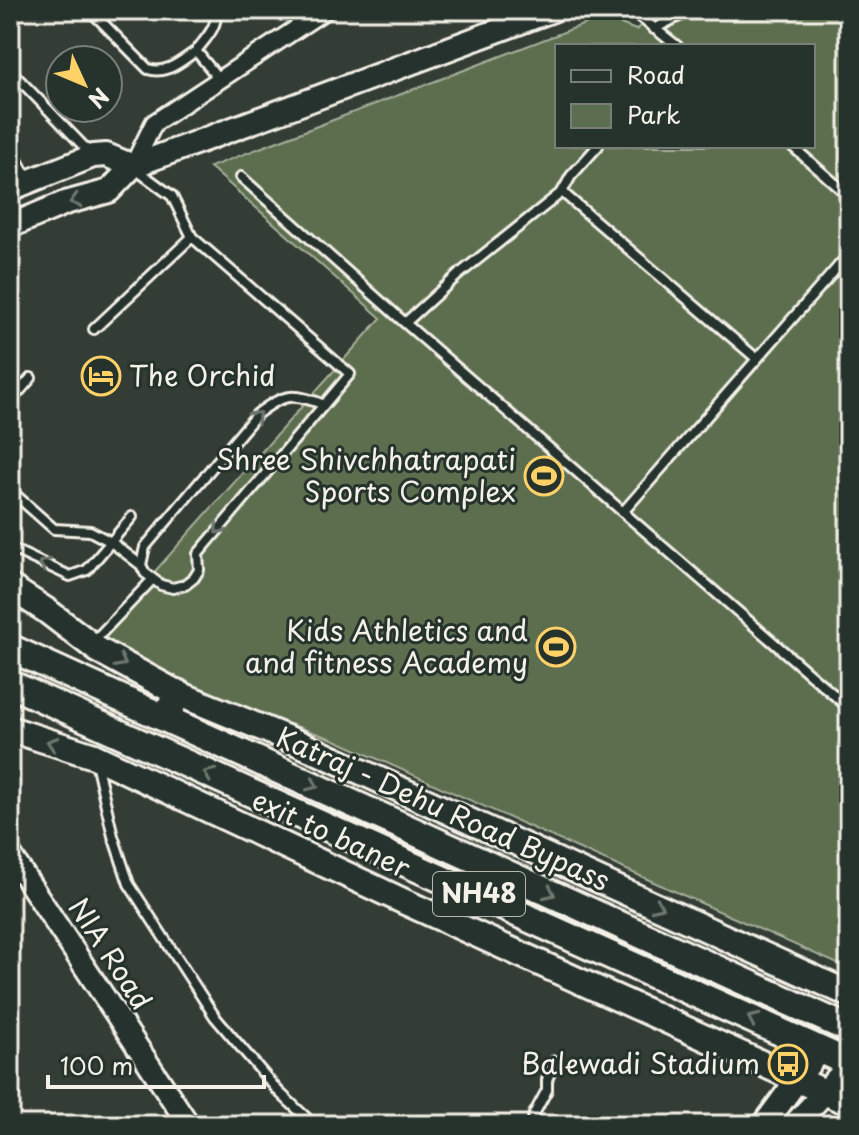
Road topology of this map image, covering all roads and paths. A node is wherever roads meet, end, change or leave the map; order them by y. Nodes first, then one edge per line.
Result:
1 (90, 10) edge
2 (216, 10) edge
3 (325, 10) edge
4 (553, 10) edge
5 (631, 10) edge
6 (691, 10) edge
7 (654, 29) junction
8 (674, 44) edge
9 (196, 51) junction
10 (10, 70) edge
11 (219, 80) junction
12 (10, 147) edge
13 (596, 148) edge
14 (794, 148) edge
15 (93, 156) junction
16 (133, 166) junction
17 (17, 174) edge
18 (241, 177) dead end
19 (562, 192) junction
20 (849, 196) edge
21 (10, 226) edge
22 (192, 237) junction
23 (849, 254) edge
24 (405, 323) junction
25 (94, 329) dead end
26 (757, 359) junction
27 (31, 378) dead end
28 (10, 402) edge
29 (324, 405) junction
30 (10, 490) edge
31 (623, 512) junction
32 (132, 517) dead end
33 (111, 542) junction
34 (10, 548) edge
35 (141, 565) junction
36 (153, 579) junction
37 (10, 587) edge
38 (91, 644) junction
39 (10, 648) edge
40 (10, 684) edge
41 (177, 693) junction
42 (849, 708) edge
43 (166, 719) junction
44 (10, 729) edge
45 (107, 729) junction
46 (94, 756) junction
47 (10, 854) edge
48 (714, 932) junction
49 (700, 961) junction
50 (849, 994) edge
51 (849, 1029) edge
52 (820, 1049) junction
53 (555, 1061) dead end
54 (849, 1064) edge
55 (799, 1080) junction
56 (825, 1092) junction
57 (849, 1103) edge
58 (189, 1125) edge
59 (314, 1125) edge
60 (532, 1125) edge
61 (764, 1125) edge
62 (794, 1125) edge

1 - 9 lane
2 - 9 lane
3 - 11 street
4 - 16 main road
5 - 7 lane
6 - 7 lane
7 - 8 lane
9 - 11 lane
10 - 15 lane
11 - 16 street
12 - 17 lane
13 - 19 lane
14 - 20 lane
15 - 16 main road
15 - 17 main road
16 -> 21 main road
16 - 22 lane
18 - 24 lane
19 - 24 lane
19 - 26 lane
22 - 25 lane
22 - 29 lane
23 - 26 lane
24 - 31 lane
26 - 31 lane
27 - 28 lane
35 -> 29 lane
29 -> 36 lane
30 - 33 lane
31 - 42 lane
32 - 33 lane
33 -> 34 lane
33 - 35 lane
35 - 36 lane
36 - 38 lane
37 - 38 main road
38 -> 41 main road
39 - 43 highway, Katraj - Dehu Road Bypass / NH48
40 - 45 highway, NH48
41 - 43 highway
41 -> 48 main road
43 -> 49 highway, Katraj - Dehu Road Bypass / NH48
46 -> 44 main road, exit to baner
45 - 46 main road
52 -> 45 highway, NH48
46 - 55 main road, exit to baner
46 - 59 lane
47 - 58 street, NIA Road
48 - 49 main road
48 - 50 main road
49 - 51 highway, Katraj - Dehu Road Bypass / NH48
52 - 54 highway, NH48
52 - 55 main road
53 - 60 lane
54 - 56 main road
55 - 56 main road, exit to baner
55 - 61 main road
56 - 57 main road, exit to baner
56 - 62 main road

